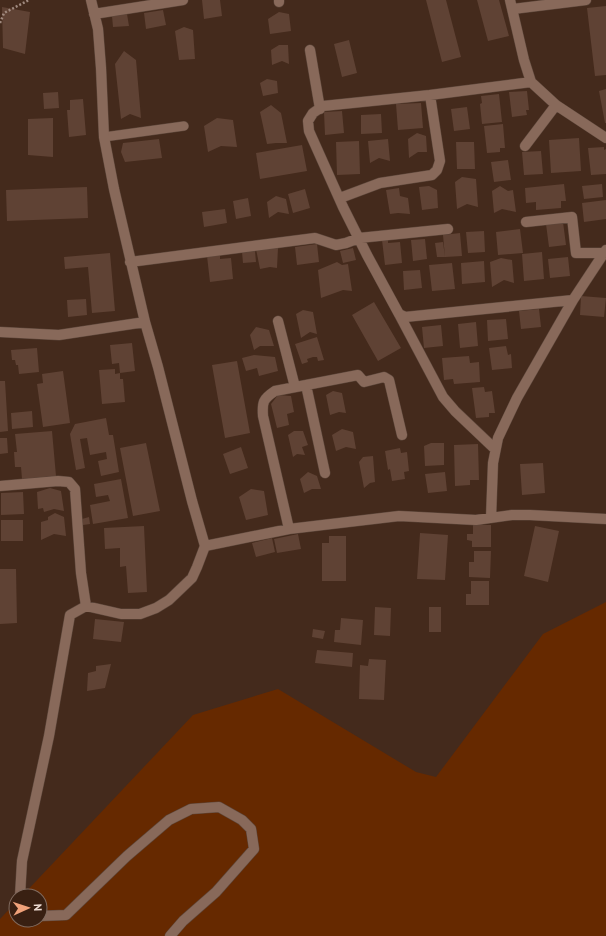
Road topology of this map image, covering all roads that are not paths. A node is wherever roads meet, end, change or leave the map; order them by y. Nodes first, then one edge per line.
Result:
1 (91, 0) edge
2 (183, 0) edge
3 (586, 0) edge
4 (512, 5) edge
5 (94, 14) junction
6 (310, 50) dead end
7 (531, 82) junction
8 (430, 95) junction
9 (556, 105) junction
10 (320, 109) junction
11 (184, 126) dead end
12 (104, 137) junction
13 (606, 138) edge
14 (525, 146) dead end
15 (340, 198) junction
16 (526, 222) dead end
17 (448, 229) dead end
18 (359, 238) junction
19 (605, 252) edge
20 (130, 262) junction
21 (573, 300) junction
22 (399, 314) junction
23 (278, 321) dead end
24 (145, 322) junction
25 (0, 332) edge
26 (306, 385) junction
27 (295, 387) junction
28 (402, 434) dead end
29 (496, 449) junction
30 (325, 474) dead end
31 (0, 486) edge
32 (491, 518) junction
33 (606, 519) edge
34 (289, 529) junction
35 (205, 546) junction
36 (86, 606) junction
37 (20, 888) edge
38 (48, 916) edge
39 (170, 936) edge

1 - 5 street
2 - 5 street
3 - 4 street
4 - 7 street
5 - 12 street
6 - 10 street
7 - 8 street
7 - 9 street
8 - 10 street
8 - 15 street
9 - 13 street
9 - 14 street
10 - 15 street
11 - 12 lane
12 - 20 street
15 - 18 street
16 - 19 street
17 - 18 street
18 - 20 street
18 - 22 street
19 - 21 street
20 - 24 street
21 - 22 street
21 - 29 street
22 - 29 street
23 - 27 street
24 - 25 street
24 - 35 street
26 - 27 street
26 - 28 street
26 - 30 street
27 - 34 street
29 - 32 street
31 - 36 street
32 - 33 street
32 - 34 street
34 - 35 street
35 - 36 street
36 - 37 street
38 - 39 street

